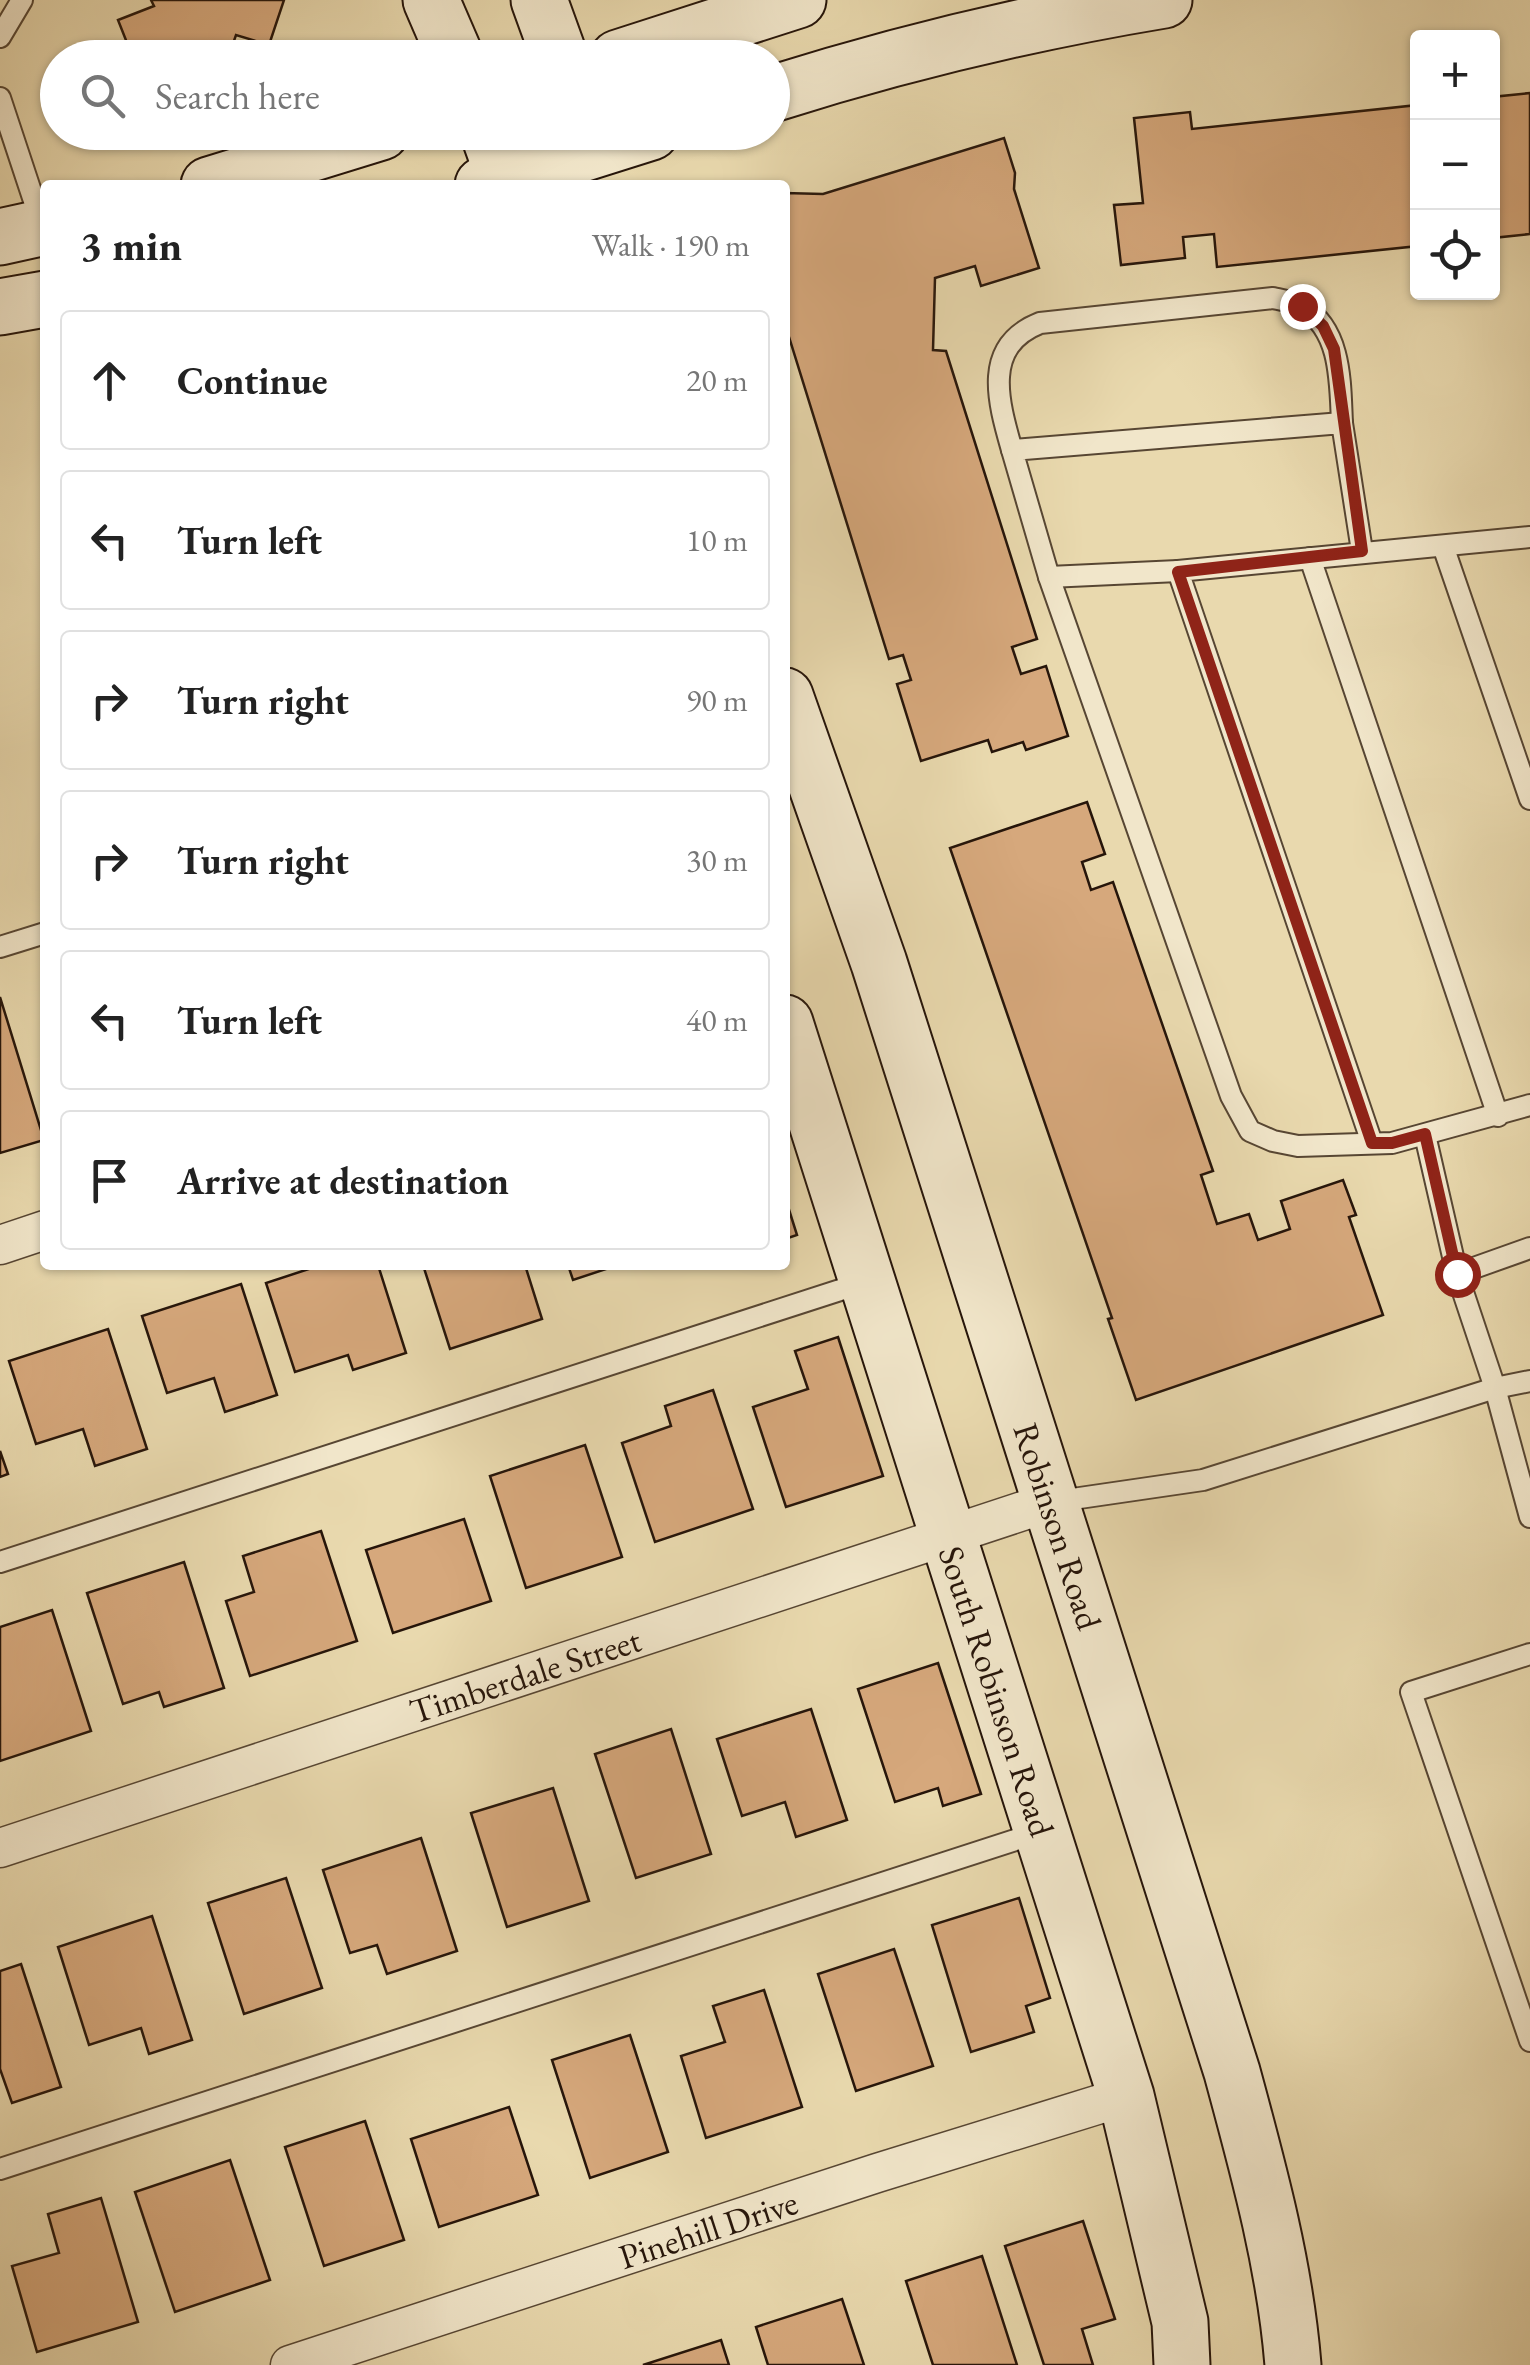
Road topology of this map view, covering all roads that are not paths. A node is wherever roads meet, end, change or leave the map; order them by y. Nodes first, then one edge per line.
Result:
1 (22, 0) edge
2 (431, 0) edge
3 (539, 0) edge
4 (798, 0) edge
5 (1164, 0) edge
6 (0, 37) edge
7 (448, 40) edge
8 (553, 40) edge
9 (674, 40) edge
10 (790, 89) edge
11 (0, 98) edge
12 (323, 150) edge
13 (596, 156) edge
14 (496, 170) edge
15 (226, 180) edge
16 (29, 230) edge
17 (40, 300) edge
18 (0, 307) edge
19 (1342, 423) junction
20 (1012, 450) junction
21 (1530, 537) edge
22 (1442, 546) junction
23 (1362, 551) junction
24 (1310, 558) junction
25 (1178, 572) junction
26 (1048, 578) junction
27 (790, 710) edge
28 (1530, 799) edge
29 (40, 935) edge
30 (0, 948) edge
31 (790, 1039) edge
32 (1530, 1105) edge
33 (1498, 1116) junction
34 (1425, 1134) junction
35 (1372, 1143) junction
36 (40, 1232) edge
37 (0, 1245) edge
38 (1530, 1248) edge
39 (1457, 1274) junction
40 (867, 1282) junction
41 (1530, 1381) edge
42 (1495, 1388) junction
43 (1050, 1502) junction
44 (1530, 1517) edge
45 (947, 1536) junction
46 (0, 1562) edge
47 (1530, 1654) edge
48 (1042, 1832) junction
49 (0, 1848) edge
50 (1530, 2041) edge
51 (1126, 2096) junction
52 (0, 2169) edge
53 (290, 2365) edge
54 (1182, 2365) edge
55 (1293, 2365) edge

1 - 6 lane
2 - 7 street
3 - 8 street
4 - 9 street
5 - 10 street
11 - 16 lane
12 - 15 street
13 - 14 street
17 - 18 street
19 - 20 lane
19 - 20 lane
19 - 23 lane
20 - 26 lane
21 - 22 lane
22 - 23 lane
22 - 28 lane
23 - 24 lane
24 - 25 lane
24 - 33 lane
25 - 26 lane
25 - 35 lane
26 - 35 lane
27 - 43 street, Robinson Road
29 - 30 lane
31 - 40 street, South Robinson Road
32 - 33 lane
33 - 34 lane
34 - 35 lane
34 - 39 lane
36 - 37 street
38 - 39 lane
39 - 42 lane
40 - 45 street, South Robinson Road
40 - 46 lane
41 - 42 lane
42 - 43 lane
42 - 44 lane
43 - 45 street, Timberdale Street
43 - 55 street, Robinson Road
45 - 48 street, South Robinson Road
45 - 49 street, Timberdale Street
47 - 50 lane
48 - 51 street, South Robinson Road
48 - 52 lane
51 - 53 street, Pinehill Drive
51 - 54 street, South Robinson Road

